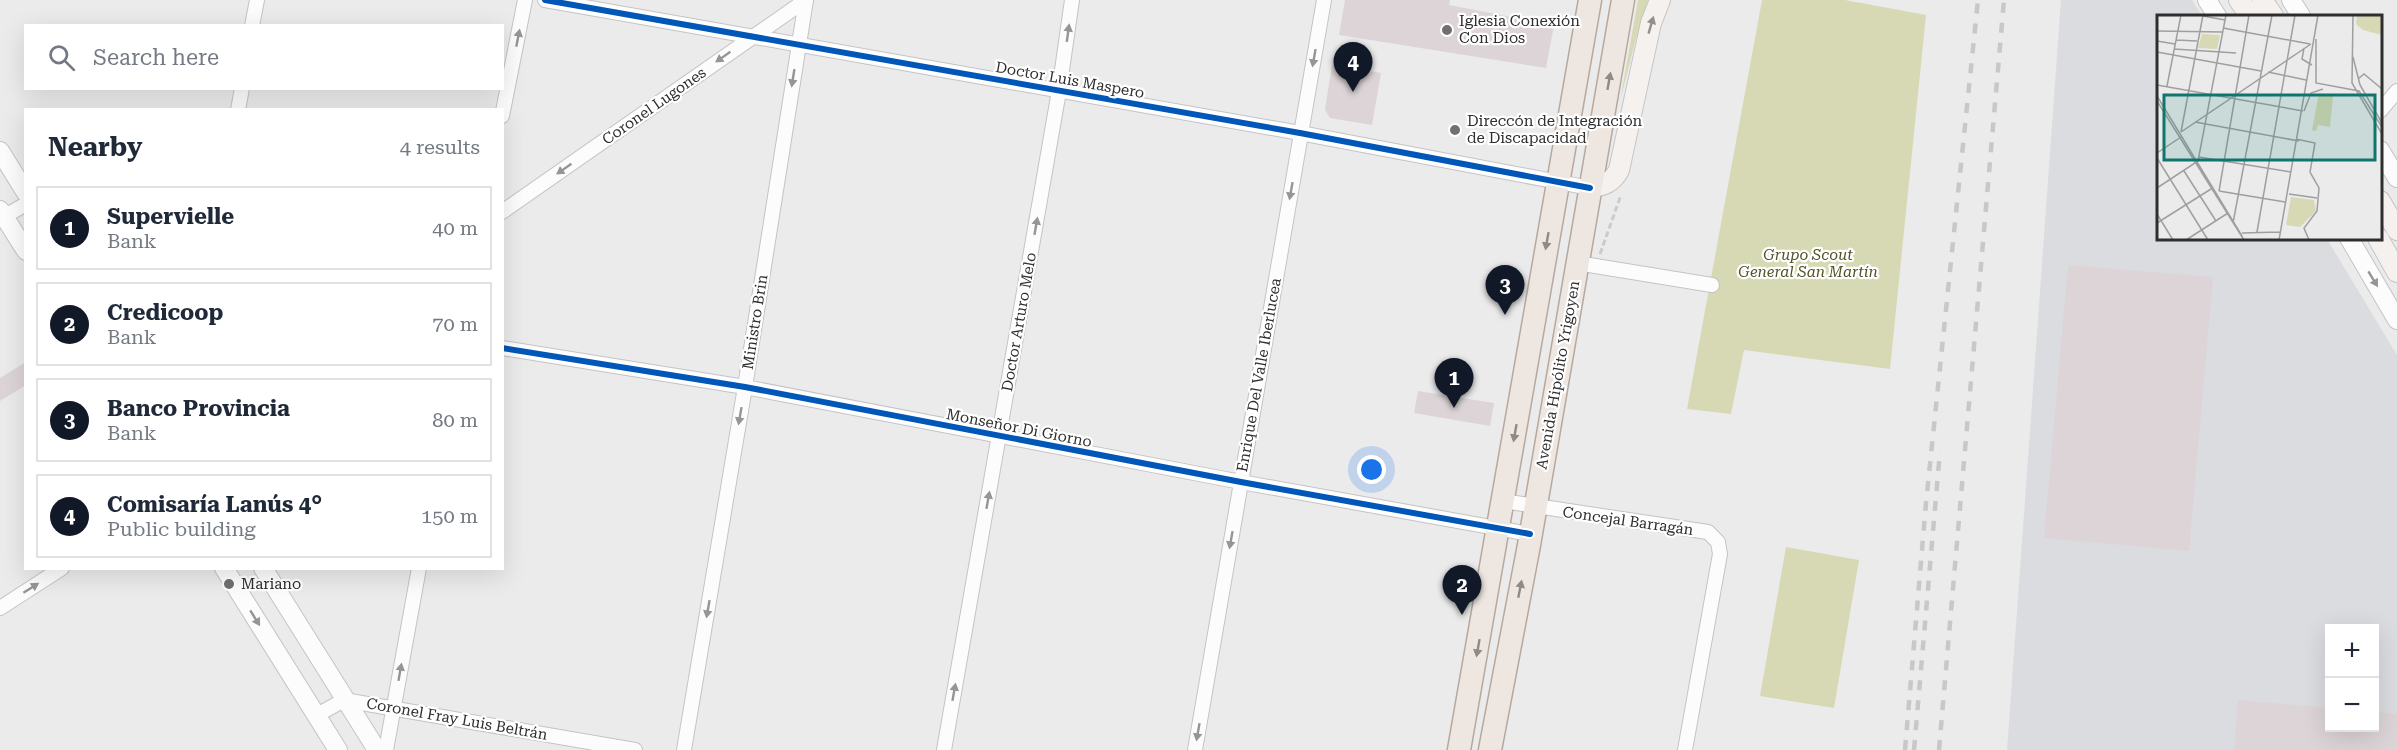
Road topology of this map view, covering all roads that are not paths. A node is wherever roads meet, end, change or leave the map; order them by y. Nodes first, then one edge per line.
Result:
1 (257, 0) edge
2 (525, 0) edge
3 (545, 0) edge
4 (806, 0) edge
5 (1072, 0) edge
6 (1324, 0) edge
7 (1590, 0) edge
8 (1623, 0) edge
9 (1660, 0) edge
10 (2207, 0) edge
11 (2239, 0) edge
12 (2262, 0) edge
13 (2291, 0) edge
14 (2216, 15) edge
15 (2249, 15) edge
16 (2272, 15) edge
17 (2300, 15) edge
18 (252, 24) edge
19 (751, 37) junction
20 (799, 45) junction
21 (242, 90) edge
22 (1059, 91) junction
23 (2397, 91) edge
24 (238, 108) edge
25 (504, 108) edge
26 (2382, 109) edge
27 (1300, 134) junction
28 (0, 151) edge
29 (2382, 153) edge
30 (2397, 178) edge
31 (1557, 183) junction
32 (1590, 188) junction
33 (24, 190) edge
34 (2382, 204) edge
35 (24, 205) edge
36 (504, 211) edge
37 (1, 215) edge
38 (2397, 230) edge
39 (2350, 240) edge
40 (2379, 240) edge
41 (24, 248) edge
42 (1577, 263) junction
43 (2397, 272) edge
44 (1712, 285) dead end
45 (2397, 320) edge
46 (504, 348) edge
47 (745, 387) junction
48 (999, 436) junction
49 (1240, 482) junction
50 (1503, 501) junction
51 (1535, 507) junction
52 (1498, 528) junction
53 (1530, 534) junction
54 (59, 570) edge
55 (225, 570) edge
56 (264, 570) edge
57 (419, 570) edge
58 (0, 608) edge
59 (344, 700) junction
60 (394, 708) junction
61 (317, 716) junction
62 (338, 750) edge
63 (377, 750) edge
64 (386, 750) edge
65 (635, 750) edge
66 (684, 750) edge
67 (944, 750) edge
68 (1195, 750) edge
69 (1460, 750) edge
70 (1490, 750) edge
71 (1685, 750) edge

1 - 18 street
25 -> 2 street
3 - 19 street, Doctor Luis Maspero
4 - 19 street, Coronel Lugones
4 - 20 street, Ministro Brin
22 -> 5 street, Doctor Arturo Melo
6 -> 27 street, Enrique Del Valle Iberlucea
7 - 31 main road
32 -> 8 main road, Avenida Hipólito Yrigoyen
32 -> 9 main road
10 - 14 street
11 - 15 main road
12 - 16 main road
13 - 17 street
19 - 20 street, Doctor Luis Maspero
19 -> 36 street, Coronel Lugones
20 - 22 street, Doctor Luis Maspero
20 -> 47 street, Ministro Brin
21 - 24 street
22 - 27 street, Doctor Luis Maspero
48 -> 22 street, Doctor Arturo Melo
23 - 26 street
27 - 31 street, Doctor Luis Maspero
27 -> 49 street, Enrique Del Valle Iberlucea
28 - 33 street
29 - 30 street
31 - 32 street, Doctor Luis Maspero
31 -> 50 main road
32 - 42 main road, Avenida Hipólito Yrigoyen
34 - 38 main road
35 - 37 street
37 - 41 street
39 -> 45 street
40 - 43 main road
42 - 44 street
42 - 51 main road, Avenida Hipólito Yrigoyen
46 - 47 street, Monseñor Di Giorno
47 - 48 street, Monseñor Di Giorno
47 -> 66 street, Ministro Brin
48 - 49 street, Monseñor Di Giorno
67 -> 48 street, Doctor Arturo Melo
49 - 52 street, Monseñor Di Giorno
49 -> 68 street, Enrique Del Valle Iberlucea
50 - 51 street, Concejal Barragán
50 - 52 main road
51 - 53 main road, Avenida Hipólito Yrigoyen
51 - 71 street, Concejal Barragán
52 - 53 street, Monseñor Di Giorno
52 -> 69 main road
70 -> 53 main road, Avenida Hipólito Yrigoyen
58 -> 54 street
55 -> 61 street
56 - 59 street
60 -> 57 street
59 - 60 street, Coronel Fray Luis Beltrán
59 - 61 street
59 - 63 street
60 - 64 street
60 - 65 street, Coronel Fray Luis Beltrán
61 - 62 street

